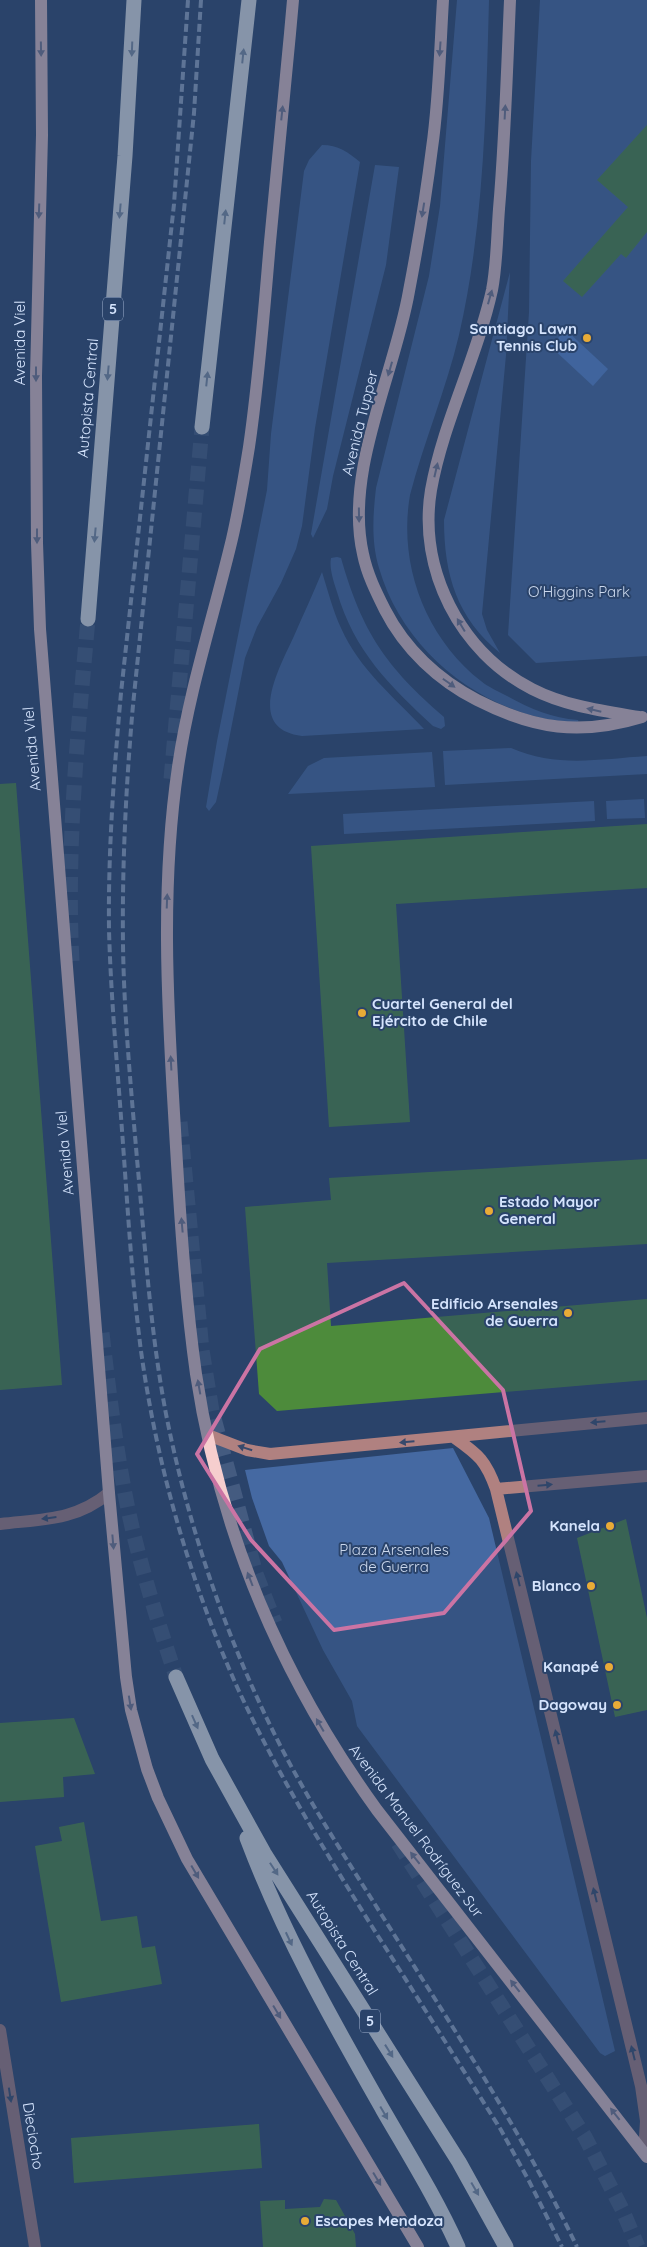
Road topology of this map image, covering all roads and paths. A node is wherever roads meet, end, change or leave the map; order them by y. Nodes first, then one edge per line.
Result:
1 (41, 0) edge
2 (134, 0) edge
3 (249, 0) edge
4 (293, 0) edge
5 (443, 0) edge
6 (510, 0) edge
7 (202, 427) tunnel mouth
8 (88, 619) tunnel mouth
9 (645, 717) edge
10 (647, 1418) edge
11 (208, 1435) junction
12 (455, 1438) junction
13 (647, 1476) edge
14 (496, 1489) junction
15 (109, 1493) junction
16 (0, 1524) edge
17 (176, 1677) tunnel mouth
18 (231, 1797) junction
19 (0, 2030) edge
20 (644, 2085) edge
21 (646, 2155) edge
22 (34, 2247) edge
23 (418, 2247) edge
24 (458, 2247) edge
25 (506, 2247) edge

1 -> 15 main road, Avenida Viel
2 -> 8 highway, Autopista Central / 5
7 -> 3 highway
11 -> 4 main road
5 -> 9 main road, Avenida Tupper
9 -> 6 main road, Avenida Tupper
10 -> 12 street
12 -> 11 street
21 -> 11 main road, Avenida Manuel Rodríguez Sur
12 - 14 street, Avenida Manuel Rodríguez Sur
14 -> 13 street
20 -> 14 street, Avenida Manuel Rodríguez Sur
15 -> 16 street
15 -> 23 main road
17 -> 18 highway, Autopista Central / 5
18 -> 24 highway
18 -> 25 highway, Autopista Central / 5
19 -> 22 street, Dieciocho
20 - 21 street, Avenida Manuel Rodríguez Sur

